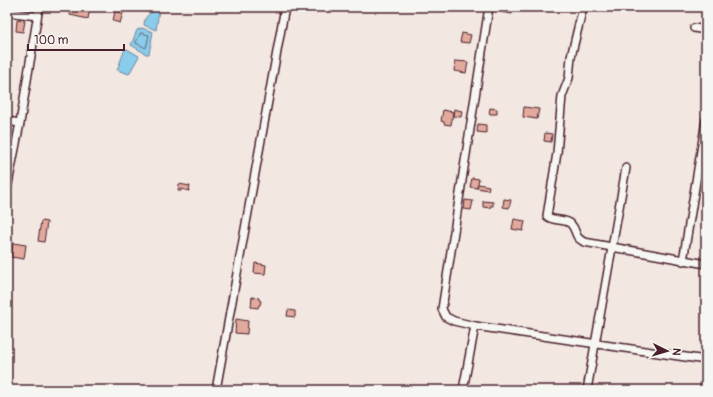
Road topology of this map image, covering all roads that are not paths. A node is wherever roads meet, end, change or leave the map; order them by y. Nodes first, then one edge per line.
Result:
1 (39, 7) edge
2 (285, 7) edge
3 (489, 7) edge
4 (583, 7) edge
5 (7, 12) edge
6 (38, 16) junction
7 (694, 28) dead end
8 (706, 30) edge
9 (706, 120) edge
10 (7, 121) edge
11 (20, 123) junction
12 (626, 168) dead end
13 (7, 189) edge
14 (611, 247) junction
15 (683, 261) junction
16 (706, 264) edge
17 (475, 326) junction
18 (595, 344) junction
19 (706, 360) edge
20 (706, 378) edge
21 (216, 390) edge
22 (463, 390) edge
23 (587, 390) edge
24 (704, 390) edge

1 - 6 street
2 - 21 street
3 - 17 street
4 - 14 street
5 - 6 street
6 - 11 street
7 - 8 street
9 - 15 street
10 - 11 street
11 - 13 street
12 - 14 street
14 - 15 street
14 - 18 street
15 - 16 street
17 - 18 street
17 - 22 street
18 - 19 street
18 - 23 street
20 - 24 street

